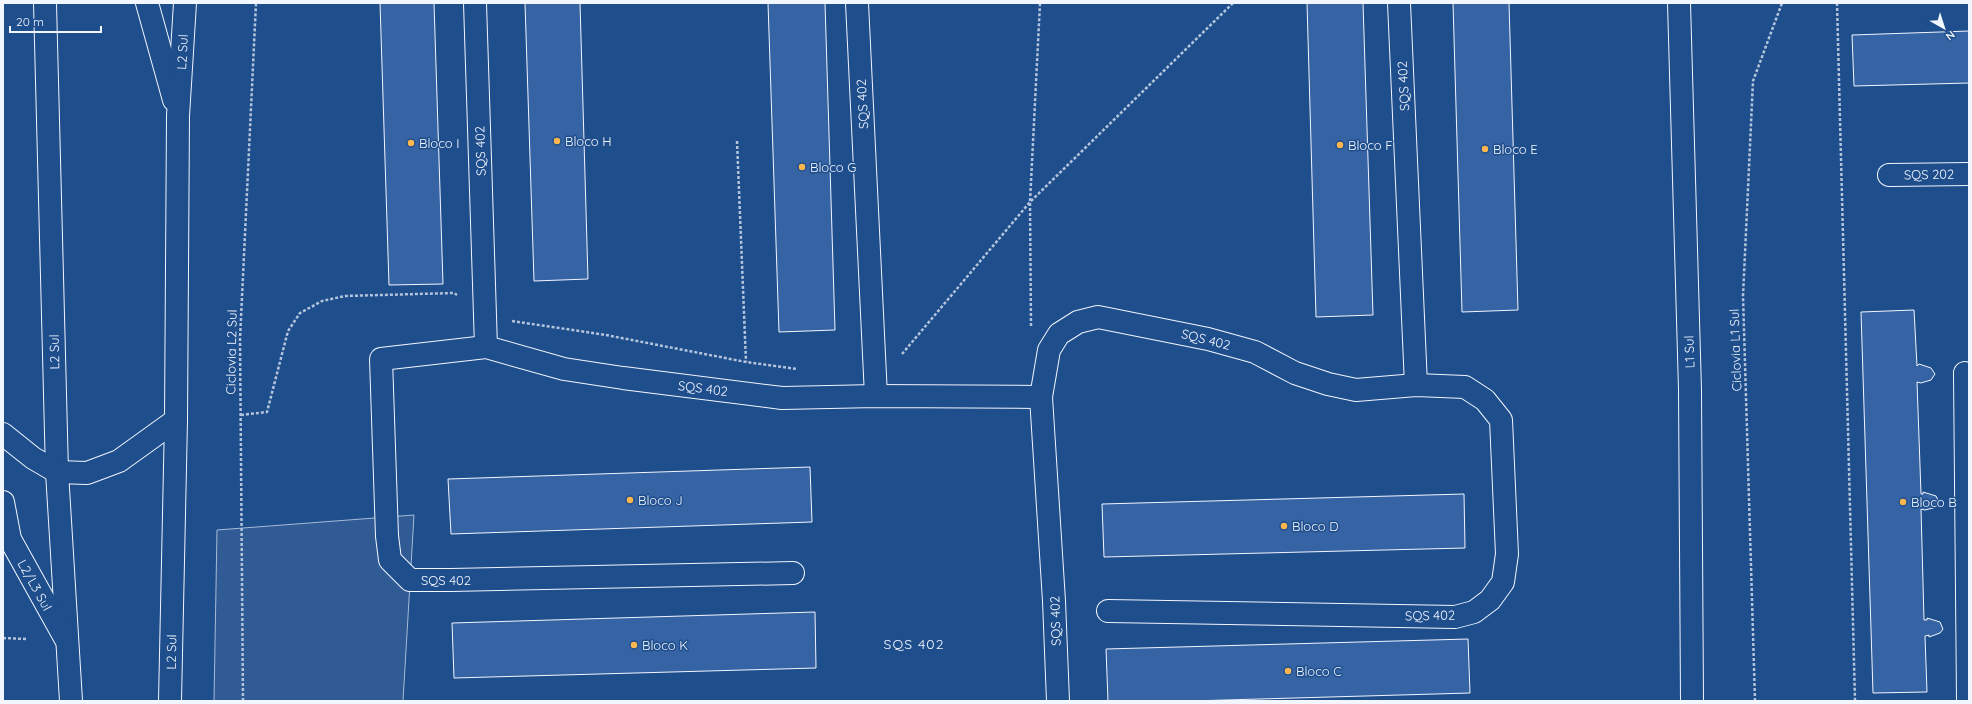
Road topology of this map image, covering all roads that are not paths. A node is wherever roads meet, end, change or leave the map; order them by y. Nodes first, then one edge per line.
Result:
1 (45, 3) edge
2 (147, 3) edge
3 (185, 3) edge
4 (475, 3) edge
5 (857, 3) edge
6 (1399, 3) edge
7 (1679, 3) edge
8 (178, 116) junction
9 (1969, 174) edge
10 (1889, 175) dead end
11 (486, 347) junction
12 (1964, 373) dead end
13 (1416, 385) junction
14 (876, 386) junction
15 (1041, 397) junction
16 (176, 420) junction
17 (3, 434) edge
18 (57, 472) junction
19 (3, 502) edge
20 (793, 573) dead end
21 (1108, 611) dead end
22 (68, 643) junction
23 (71, 701) edge
24 (170, 701) edge
25 (1058, 701) edge
26 (1692, 701) edge
27 (1968, 701) edge

1 - 18 street, L2 Sul
2 - 8 street
3 - 8 street, L2 Sul
4 - 11 street, SQS 402
5 - 14 street, SQS 402
6 - 13 street, SQS 402
7 - 26 street, L1 Sul
8 - 16 street, L2 Sul
9 - 10 street, SQS 202
11 - 14 street, SQS 402
11 - 20 street, SQS 402
12 - 27 street
13 - 15 street, SQS 402
13 - 21 street, SQS 402
14 - 15 street, SQS 402
15 - 25 street, SQS 402
16 - 18 street
16 - 24 street, L2 Sul
17 - 18 street
18 - 22 street, L2 Sul
19 - 22 street, L2/L3 Sul
22 - 23 street, L2 Sul

